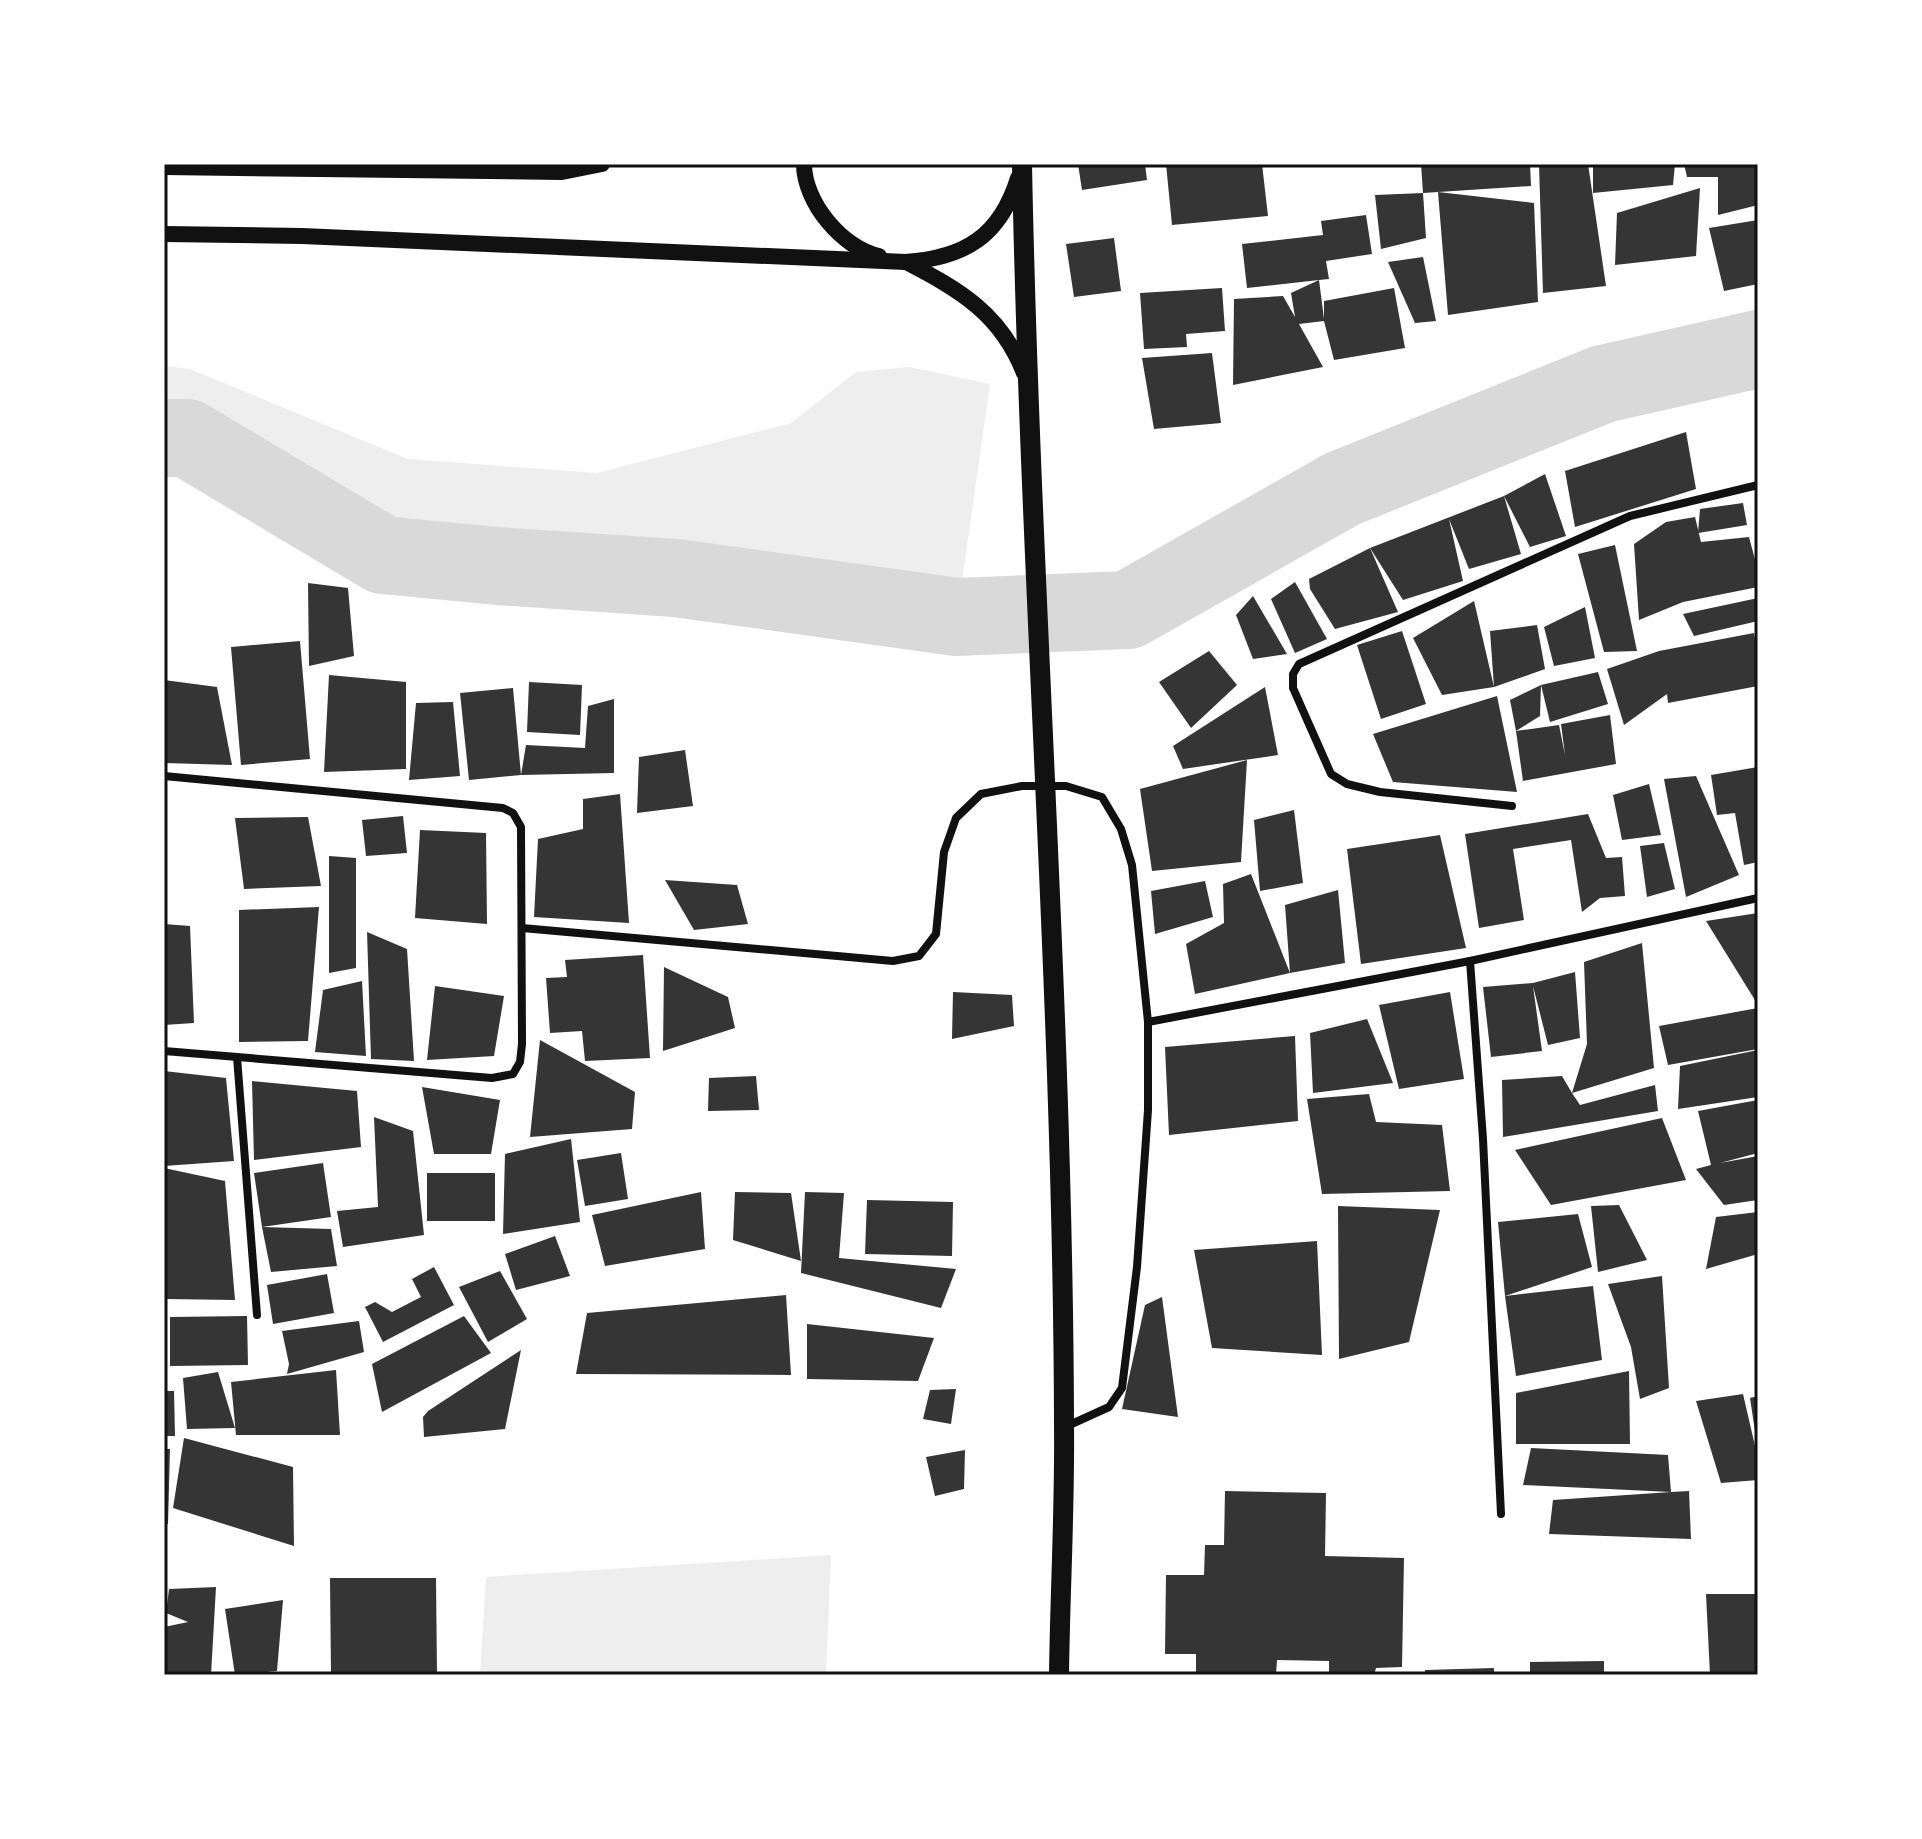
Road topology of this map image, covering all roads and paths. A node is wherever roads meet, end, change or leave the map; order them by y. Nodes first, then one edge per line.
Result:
1 (602, 164) edge
2 (804, 164) edge
3 (1022, 164) edge
4 (164, 167) edge
5 (164, 234) edge
6 (906, 262) junction
7 (1029, 385) junction
8 (1758, 485) edge
9 (164, 776) edge
10 (1512, 806) dead end
11 (1758, 898) edge
12 (522, 928) junction
13 (1470, 961) junction
14 (1148, 1022) junction
15 (164, 1051) edge
16 (237, 1057) junction
17 (257, 1315) dead end
18 (1065, 1427) junction
19 (1501, 1514) dead end
20 (1059, 1675) edge

1 - 4 main road
2 - 6 main road
3 - 6 main road
3 - 7 main road
5 - 6 main road
6 - 7 main road
7 - 18 main road
8 - 10 street
9 - 12 street
11 - 13 street
12 - 14 street
12 - 16 street
13 - 14 street
13 - 19 street
14 - 18 street
15 - 16 street
16 - 17 street
18 - 20 main road

